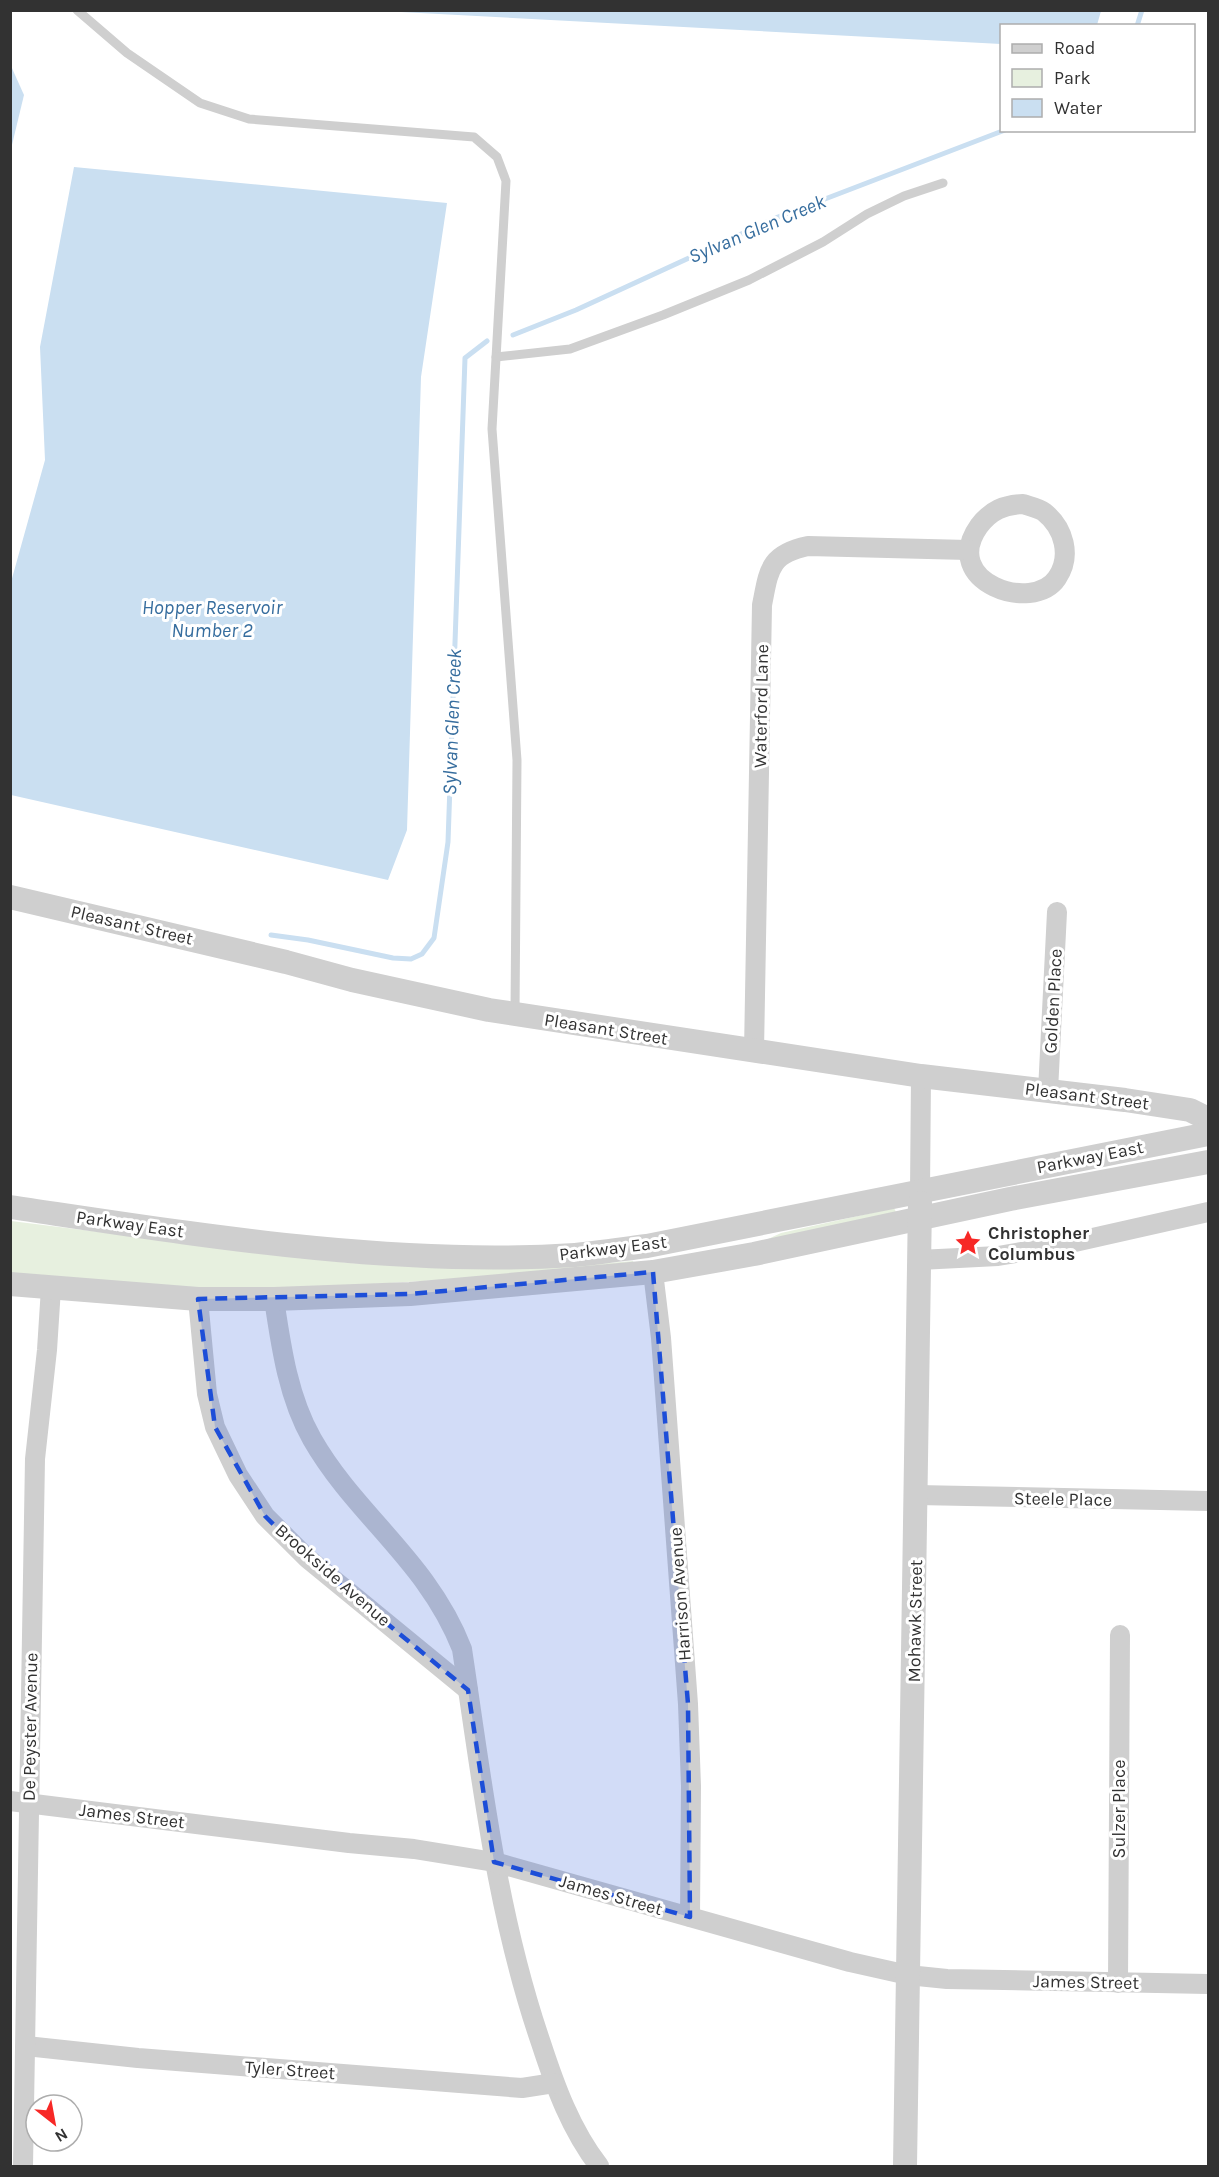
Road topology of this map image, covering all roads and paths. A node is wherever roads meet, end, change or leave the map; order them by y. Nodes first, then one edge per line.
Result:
1 (76, 10) edge
2 (944, 183) dead end
3 (496, 357) junction
4 (968, 550) junction
5 (10, 897) edge
6 (1057, 912) dead end
7 (514, 1014) junction
8 (754, 1050) junction
9 (921, 1076) junction
10 (1048, 1091) junction
11 (1209, 1119) edge
12 (1209, 1134) edge
13 (1209, 1162) edge
14 (920, 1191) junction
15 (10, 1207) edge
16 (1209, 1212) edge
17 (920, 1218) junction
18 (920, 1260) junction
19 (653, 1272) junction
20 (10, 1284) edge
21 (51, 1288) junction
22 (198, 1299) junction
23 (274, 1299) junction
24 (917, 1495) junction
25 (1209, 1502) edge
26 (1120, 1635) dead end
27 (468, 1690) junction
28 (20, 1802) edge
29 (494, 1862) junction
30 (690, 1917) junction
31 (908, 1975) junction
32 (1118, 1983) junction
33 (1209, 1984) edge
34 (26, 2046) junction
35 (554, 2083) junction
36 (23, 2166) edge
37 (599, 2166) edge
38 (905, 2166) edge

1 - 3 lane
2 - 3 lane
3 - 7 lane
4 - 4 street
4 - 8 street, Waterford Lane
5 - 7 street, Pleasant Street
6 - 10 street, Golden Place
7 - 8 street, Pleasant Street
8 - 9 street, Pleasant Street
9 - 10 street, Pleasant Street
9 - 14 street, Mohawk Street
10 - 11 street, Pleasant Street
12 - 14 street, Parkway East
13 - 17 street, Parkway East
14 - 15 street, Parkway East
14 - 17 street, Mohawk Street
16 - 18 street
17 - 18 street, Mohawk Street
17 - 19 street, Parkway East
18 - 24 street, Mohawk Street
19 - 23 street, Parkway East
19 - 30 street, Harrison Avenue
20 - 21 street, Parkway East
21 - 22 street, Parkway East
21 - 28 street, De Peyster Avenue
22 - 23 street, Parkway East
22 - 27 street, Brookside Avenue
23 - 27 street
24 - 25 street, Steele Place
24 - 31 street, Mohawk Street
26 - 32 street, Sulzer Place
27 - 29 street
28 - 29 street, James Street
28 - 34 street, De Peyster Avenue
29 - 30 street, James Street
29 - 35 street
30 - 31 street, James Street
31 - 32 street, James Street
31 - 38 street, Mohawk Street
32 - 33 street, James Street
34 - 35 street, Tyler Street
34 - 36 street, De Peyster Avenue
35 - 37 street

